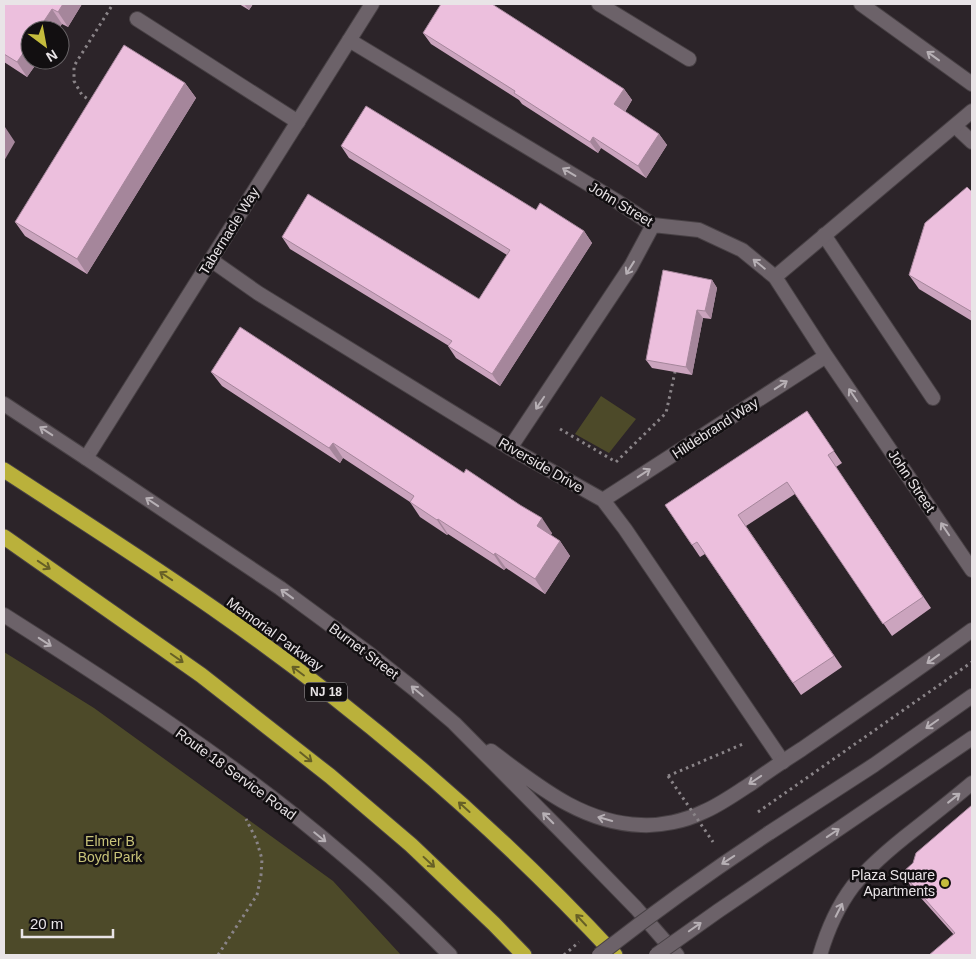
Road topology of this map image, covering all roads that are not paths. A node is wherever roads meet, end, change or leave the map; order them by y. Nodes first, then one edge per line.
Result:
1 (372, 4) edge
2 (598, 4) edge
3 (861, 4) edge
4 (137, 19) dead end
5 (349, 40) junction
6 (689, 59) dead end
7 (972, 84) edge
8 (972, 111) edge
9 (298, 122) junction
10 (955, 126) junction
11 (972, 142) edge
12 (653, 225) junction
13 (824, 235) junction
14 (211, 260) junction
15 (774, 277) junction
16 (826, 356) junction
17 (933, 398) dead end
18 (4, 404) edge
19 (510, 448) junction
20 (86, 458) junction
21 (4, 470) edge
22 (603, 500) junction
23 (4, 537) edge
24 (972, 570) edge
25 (4, 615) edge
26 (972, 630) edge
27 (972, 696) edge
28 (454, 723) junction
29 (972, 738) edge
30 (783, 762) junction
31 (972, 783) edge
32 (448, 955) edge
33 (524, 955) edge
34 (599, 955) edge
35 (614, 955) edge
36 (656, 955) edge
37 (677, 955) edge
38 (820, 955) edge

1 - 5 main road, Tabernacle Way
2 - 6 main road
7 -> 3 main road
4 - 9 main road
5 - 9 main road, Tabernacle Way
12 -> 5 main road, John Street
8 - 10 main road
9 - 14 main road, Tabernacle Way
10 - 11 main road
10 - 13 main road
15 -> 12 main road, John Street
12 -> 19 main road
13 - 15 main road
13 - 17 main road
14 - 19 main road, Riverside Drive
14 - 20 main road, Tabernacle Way
15 - 16 main road, John Street
22 -> 16 main road, Hildebrand Way
24 -> 16 main road, John Street
20 -> 18 main road, Burnet Street
19 - 22 main road, Riverside Drive
28 -> 20 main road, Burnet Street
35 -> 21 highway, Memorial Parkway / NJ 18
22 - 30 main road, Riverside Drive
23 -> 33 highway
25 -> 32 main road, Route 18 Service Road
26 -> 30 main road
27 -> 34 main road, bridge
30 -> 28 main road
37 -> 28 main road, Burnet Street
36 -> 29 main road, bridge
38 -> 31 main road

